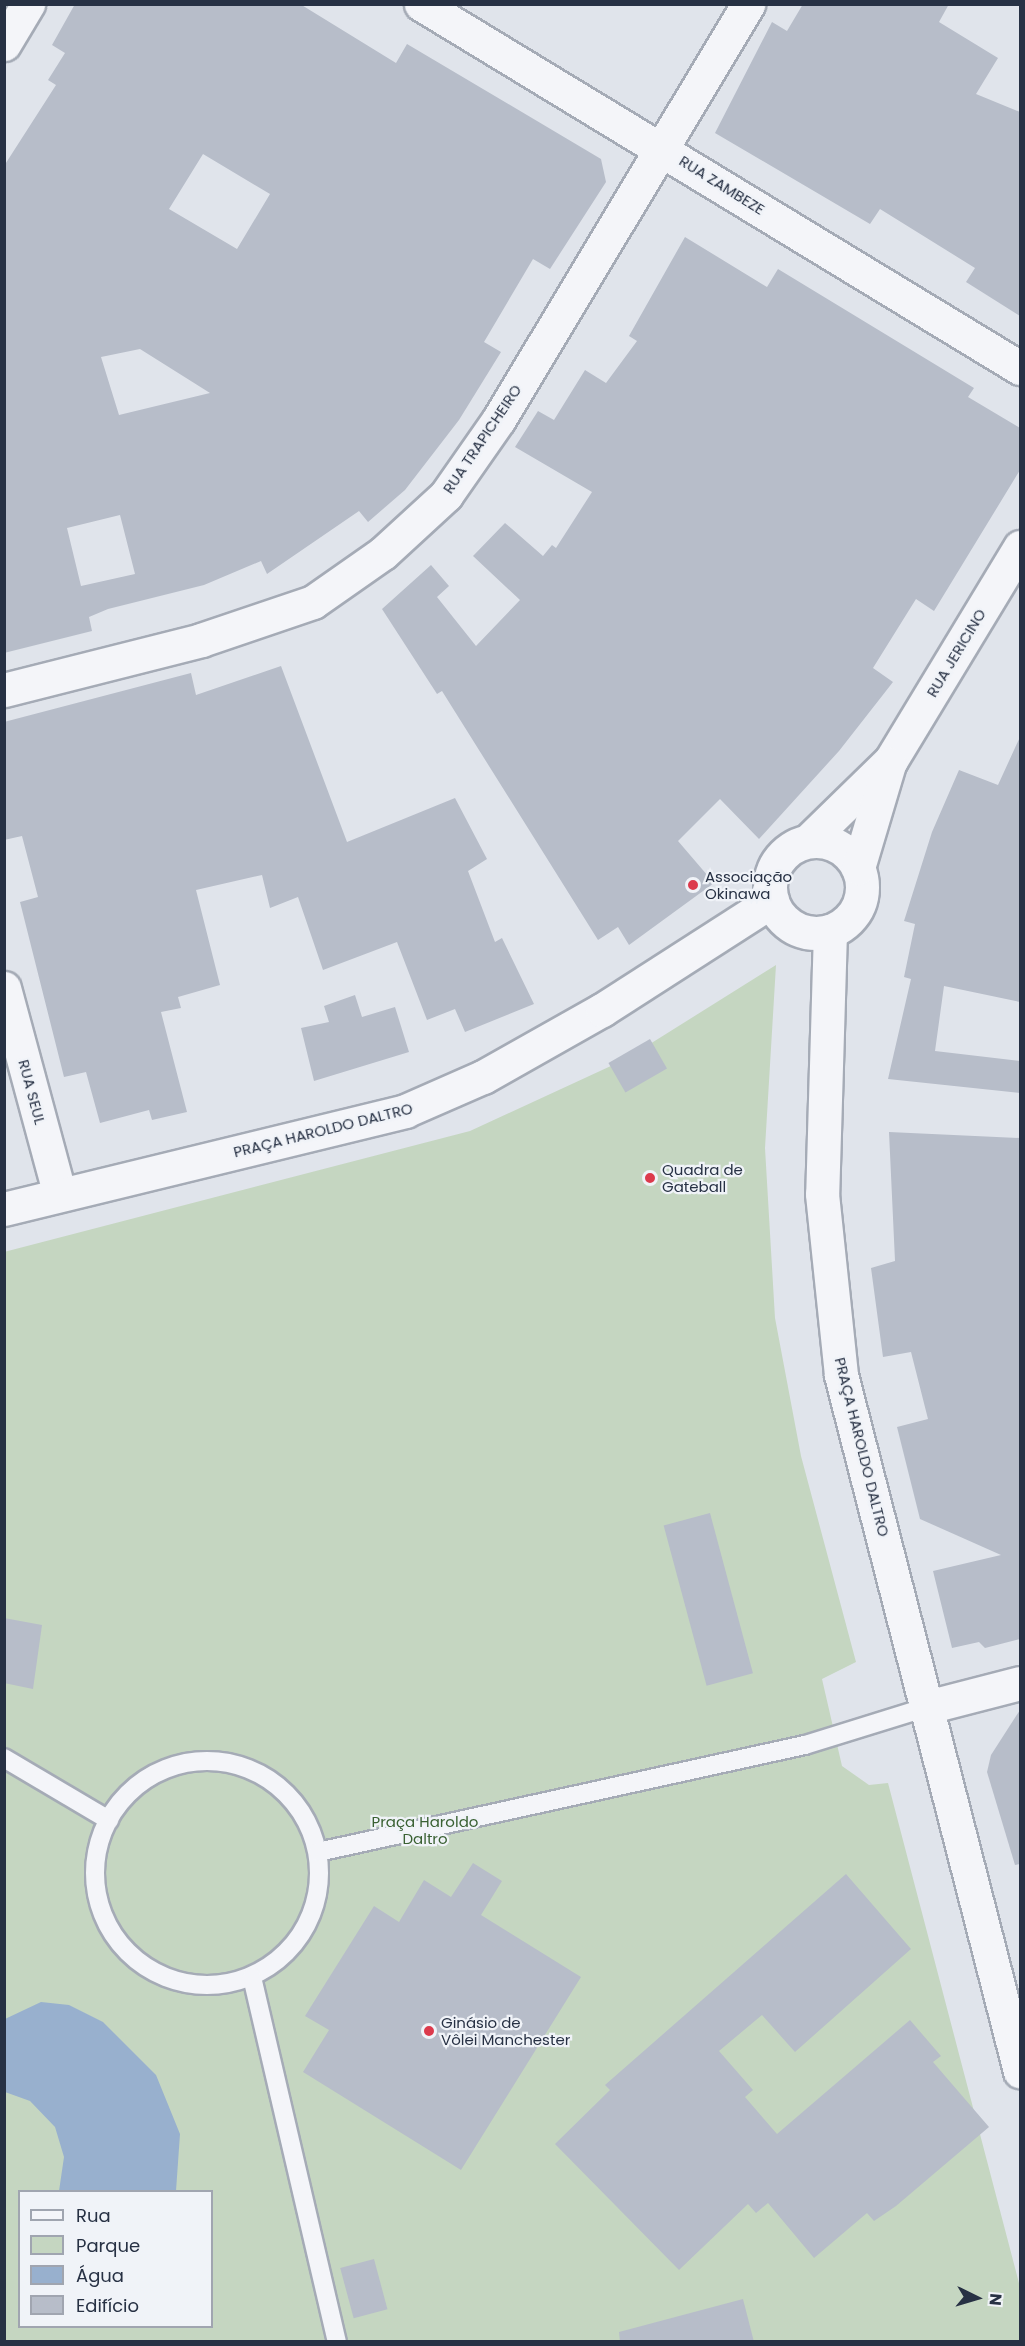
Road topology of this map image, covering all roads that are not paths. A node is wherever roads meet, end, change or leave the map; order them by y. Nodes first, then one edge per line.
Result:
1 (28, 4) edge
2 (421, 4) edge
3 (748, 4) edge
4 (4, 44) edge
5 (658, 146) junction
6 (1020, 368) edge
7 (1020, 547) edge
8 (4, 690) edge
9 (891, 760) junction
10 (808, 841) junction
11 (858, 868) junction
12 (772, 901) junction
13 (830, 931) junction
14 (4, 988) edge
15 (60, 1196) junction
16 (4, 1209) edge
17 (1020, 1683) edge
18 (931, 1706) junction
19 (4, 1758) edge
20 (109, 1820) junction
21 (318, 1851) junction
22 (252, 1977) junction
23 (1020, 2070) edge
24 (337, 2342) edge

1 - 4 street
2 - 5 street, RUA ZAMBEZE
3 - 5 street, RUA TRAPICHEIRO
5 - 6 street, RUA ZAMBEZE
5 - 8 street, RUA TRAPICHEIRO
7 - 9 street, RUA JERICINO
9 - 10 street, RUA JERICINO
9 - 11 street, RUA JERICINO
10 - 11 street
10 - 12 street
11 - 13 street
12 - 13 street
12 - 15 street, PRAÇA HAROLDO DALTRO
13 - 18 street, PRAÇA HAROLDO DALTRO
14 - 15 street, RUA SEUL
15 - 16 street, PRAÇA HAROLDO DALTRO
17 - 18 street
18 - 21 lane
18 - 23 street, PRAÇA HAROLDO DALTRO
19 - 20 lane
20 - 21 lane
20 - 22 lane
21 - 22 lane
22 - 24 lane

